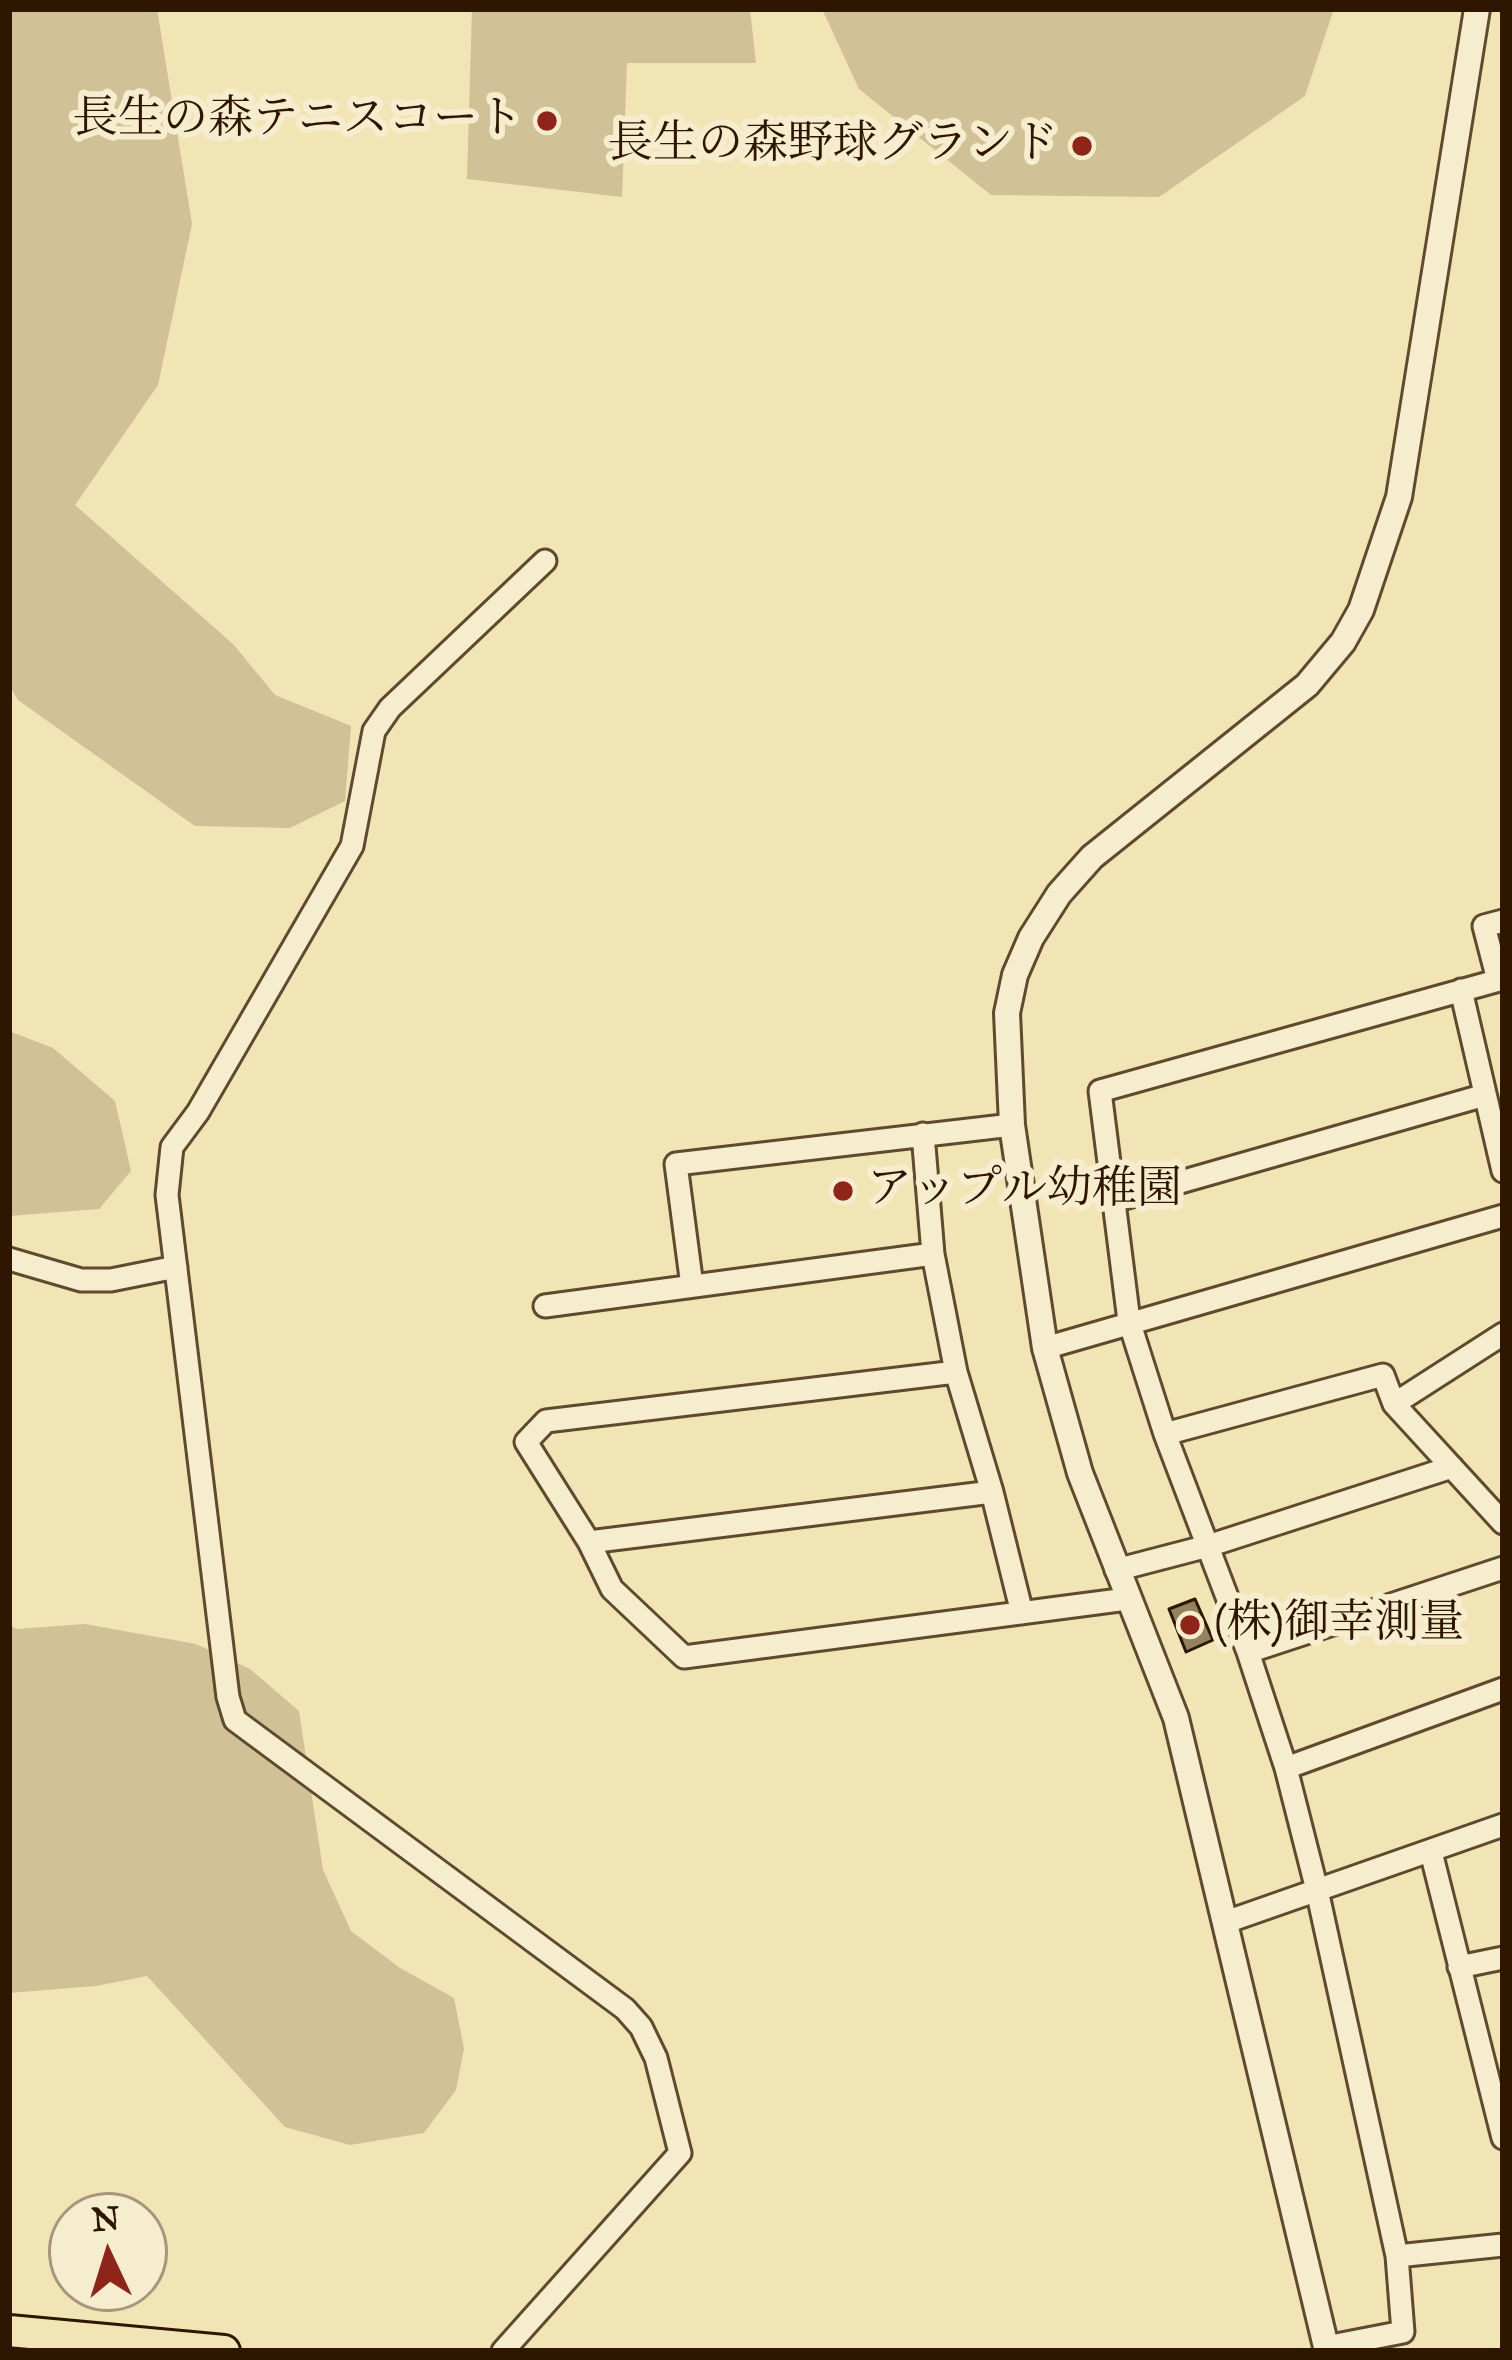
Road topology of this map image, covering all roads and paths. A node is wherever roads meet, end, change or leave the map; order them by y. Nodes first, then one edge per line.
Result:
1 (1478, 9) edge
2 (545, 561) dead end
3 (1503, 921) edge
4 (1500, 980) edge
5 (1461, 990) junction
6 (1485, 1095) junction
7 (1012, 1125) junction
8 (923, 1134) junction
9 (1503, 1171) edge
10 (1114, 1201) junction
11 (1503, 1216) edge
12 (933, 1254) junction
13 (9, 1259) edge
14 (176, 1267) junction
15 (692, 1286) junction
16 (545, 1306) dead end
17 (1129, 1321) junction
18 (1503, 1334) edge
19 (1045, 1348) junction
20 (956, 1372) junction
21 (1394, 1404) junction
22 (1165, 1435) junction
23 (1452, 1467) junction
24 (992, 1492) junction
25 (1503, 1523) edge
26 (590, 1542) junction
27 (1208, 1546) junction
28 (1503, 1568) edge
29 (1116, 1570) junction
30 (1127, 1599) junction
31 (1022, 1612) junction
32 (1248, 1652) junction
33 (1503, 1689) edge
34 (1286, 1768) junction
35 (1503, 1825) edge
36 (1431, 1852) junction
37 (1317, 1890) junction
38 (1226, 1922) junction
39 (1503, 1958) edge
40 (1459, 1967) junction
41 (1503, 2138) edge
42 (1503, 2245) edge
43 (1397, 2256) junction
44 (9, 2331) edge
45 (1326, 2349) edge
46 (224, 2351) edge
47 (502, 2351) edge

1 - 7 street
2 - 14 street
3 - 4 street
4 - 5 street
5 - 6 street
5 - 10 street
6 - 9 street
6 - 10 street
7 - 8 street
7 - 19 street
8 - 12 street
8 - 15 street
10 - 17 street
11 - 17 street
12 - 15 street
12 - 20 street
13 - 14 street
14 - 47 street
15 - 16 street
17 - 19 street
17 - 22 street
18 - 21 street
19 - 29 street
20 - 24 street
20 - 26 street
21 - 22 street
21 - 23 street
22 - 27 street
23 - 25 street
23 - 27 street
24 - 26 street
24 - 31 street
26 - 31 street
27 - 29 street
27 - 32 street
28 - 32 street
29 - 30 street
30 - 31 street
30 - 38 street
32 - 34 street
33 - 34 street
34 - 37 street
35 - 36 street
36 - 37 street
36 - 40 street
37 - 38 street
37 - 43 street
38 - 45 street
39 - 40 street
40 - 41 street
42 - 43 street
43 - 45 street
44 - 46 main road

